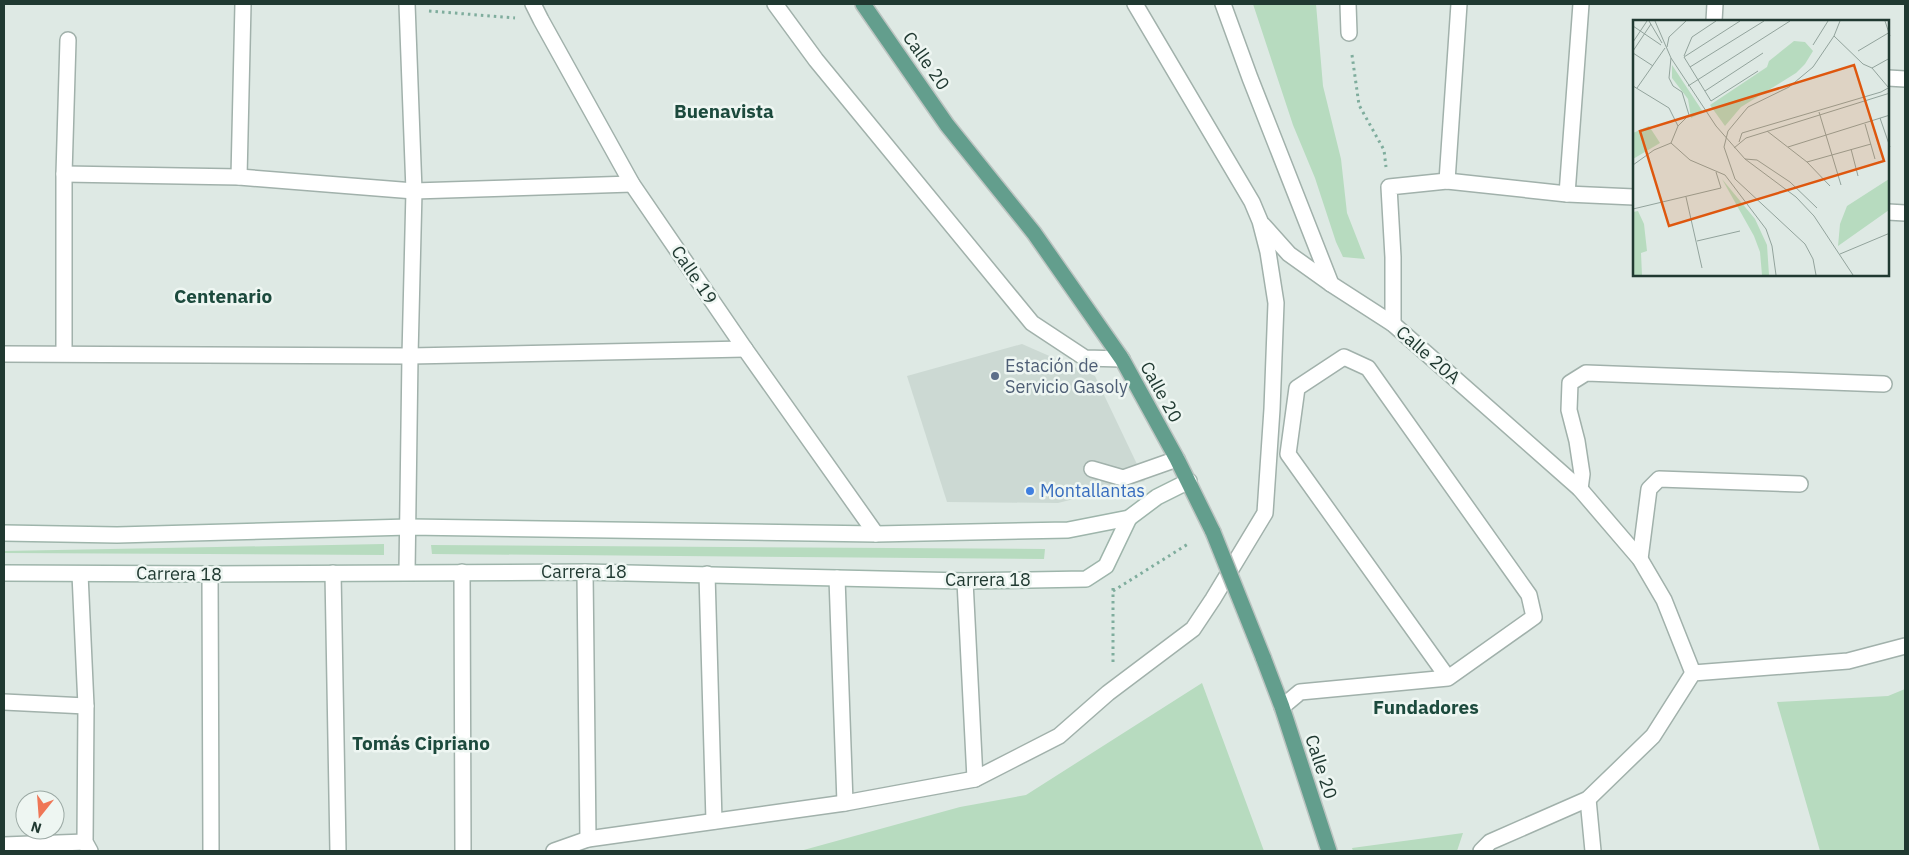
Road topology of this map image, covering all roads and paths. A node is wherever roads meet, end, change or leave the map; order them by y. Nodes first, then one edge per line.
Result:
1 (243, 4) edge
2 (533, 4) edge
3 (775, 4) edge
4 (863, 4) edge
5 (1135, 4) edge
6 (1223, 4) edge
7 (1348, 4) edge
8 (1459, 4) edge
9 (1581, 4) edge
10 (1715, 4) edge
11 (407, 6) edge
12 (541, 20) junction
13 (1714, 20) edge
14 (1349, 34) joint
15 (68, 40) dead end
16 (1889, 78) edge
17 (1905, 79) edge
18 (64, 174) junction
19 (239, 178) junction
20 (1447, 180) junction
21 (632, 184) junction
22 (1389, 187) junction
23 (414, 191) junction
24 (1567, 194) junction
25 (1633, 197) edge
26 (1889, 212) edge
27 (1905, 213) edge
28 (1260, 221) junction
29 (1331, 284) junction
30 (1393, 324) junction
31 (745, 349) junction
32 (64, 353) junction
33 (4, 354) edge
34 (410, 356) junction
35 (1122, 360) junction
36 (1884, 384) dead end
37 (1177, 459) junction
38 (1092, 469) dead end
39 (1189, 481) junction
40 (1800, 484) dead end
41 (1580, 490) junction
42 (1129, 518) junction
43 (409, 527) junction
44 (4, 533) edge
45 (876, 534) junction
46 (1188, 544) dead end
47 (1640, 559) junction
48 (1106, 566) junction
49 (4, 572) edge
50 (407, 572) junction
51 (462, 572) junction
52 (586, 572) junction
53 (333, 573) junction
54 (80, 574) junction
55 (210, 574) junction
56 (707, 574) junction
57 (837, 578) junction
58 (965, 581) junction
59 (1114, 591) junction
60 (1905, 646) edge
61 (1693, 673) junction
62 (1448, 678) junction
63 (1108, 693) junction
64 (4, 702) edge
65 (86, 706) junction
66 (1282, 707) junction
67 (975, 779) junction
68 (1588, 799) junction
69 (845, 803) junction
70 (714, 821) junction
71 (588, 839) junction
72 (4, 845) edge
73 (87, 847) edge
74 (211, 851) edge
75 (338, 851) edge
76 (462, 851) edge
77 (554, 851) edge
78 (1330, 851) edge
79 (1481, 851) edge
80 (1592, 851) edge

1 - 19 street
2 - 12 street, Calle 19
3 - 35 street
4 - 35 main road, Calle 20
5 - 28 street
6 - 29 street
7 - 14 street
8 - 20 street
9 - 24 street
10 - 13 street
11 - 12 path
11 - 23 street
12 - 21 street, Calle 19
14 - 22 path
15 - 18 street
16 - 17 street
18 - 19 street
18 - 32 street
19 - 23 street
20 - 22 street
20 - 24 street
21 - 23 street
21 - 31 street, Calle 19
22 - 30 street
23 - 34 street
24 - 25 street
26 - 27 street
28 - 29 street, Calle 20A
28 - 63 street
29 - 30 street, Calle 20A
30 - 41 street, Calle 20A
31 - 34 street
31 - 45 street, Calle 19
32 - 33 street
32 - 34 street
34 - 43 street
35 - 37 main road, Calle 20
36 - 41 street
37 - 38 street
37 - 39 main road, Calle 20
39 - 42 street
39 - 66 main road, Calle 20, bridge
40 - 47 street
41 - 47 street, Calle 20A
42 - 45 street
42 - 48 street
43 - 44 street
43 - 45 street
43 - 50 street
46 - 59 path
47 - 61 street, Calle 20A
48 - 58 street, Carrera 18
48 - 59 path
49 - 54 street, Carrera 18
50 - 51 street, Carrera 18
50 - 53 street, Carrera 18
51 - 52 street, Carrera 18
51 - 76 street
52 - 56 street, Carrera 18
52 - 71 street
53 - 55 street, Carrera 18
53 - 75 street
54 - 55 street, Carrera 18
54 - 65 street
55 - 74 street
56 - 57 street, Carrera 18
56 - 70 street
57 - 58 street, Carrera 18
57 - 69 street
58 - 67 street
59 - 63 path
60 - 61 street
61 - 68 street
62 - 62 street
62 - 66 street
63 - 67 street
64 - 65 street
65 - 73 street
66 - 78 main road, Calle 20
67 - 69 street
68 - 79 street
68 - 80 street
69 - 70 street
70 - 71 street
71 - 77 street
72 - 73 street

